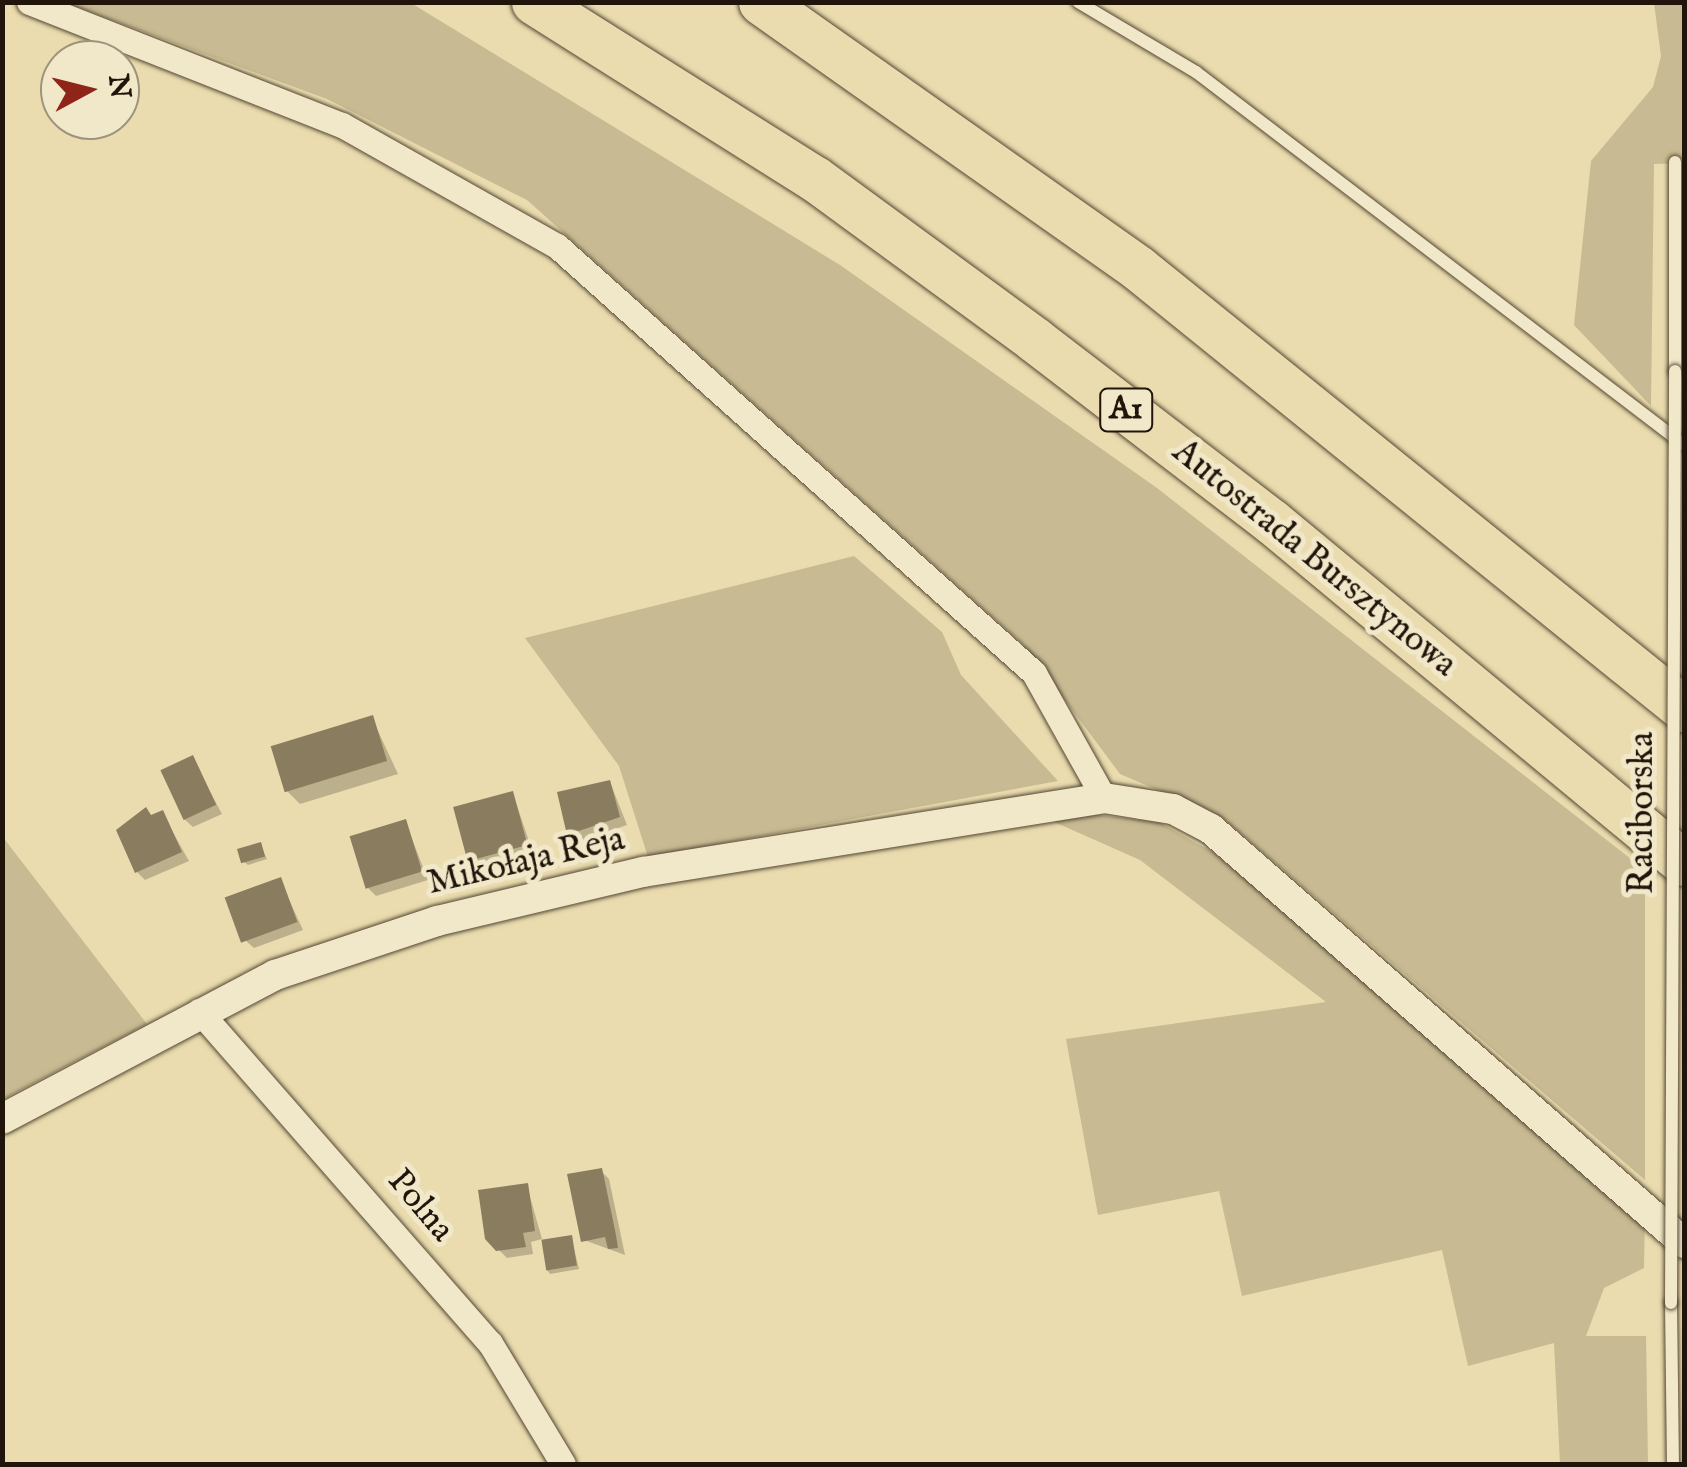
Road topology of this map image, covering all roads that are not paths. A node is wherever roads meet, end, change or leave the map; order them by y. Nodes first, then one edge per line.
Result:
1 (29, 2) edge
2 (534, 2) edge
3 (761, 2) edge
4 (1078, 2) edge
5 (1675, 162) dead end
6 (1684, 445) edge
7 (1684, 710) edge
8 (1104, 798) junction
9 (1684, 863) edge
10 (199, 1011) junction
11 (2, 1119) edge
12 (1684, 1243) edge
13 (562, 1464) edge
14 (1673, 1464) edge

1 - 8 street
2 - 9 highway, Autostrada Bursztynowa / A1
3 - 7 highway
4 - 6 lane
5 - 14 lane, Raciborska, bridge
8 - 10 street, Mikołaja Reja
8 - 12 street, Mikołaja Reja
10 - 11 street, Mikołaja Reja
10 - 13 street, Polna

